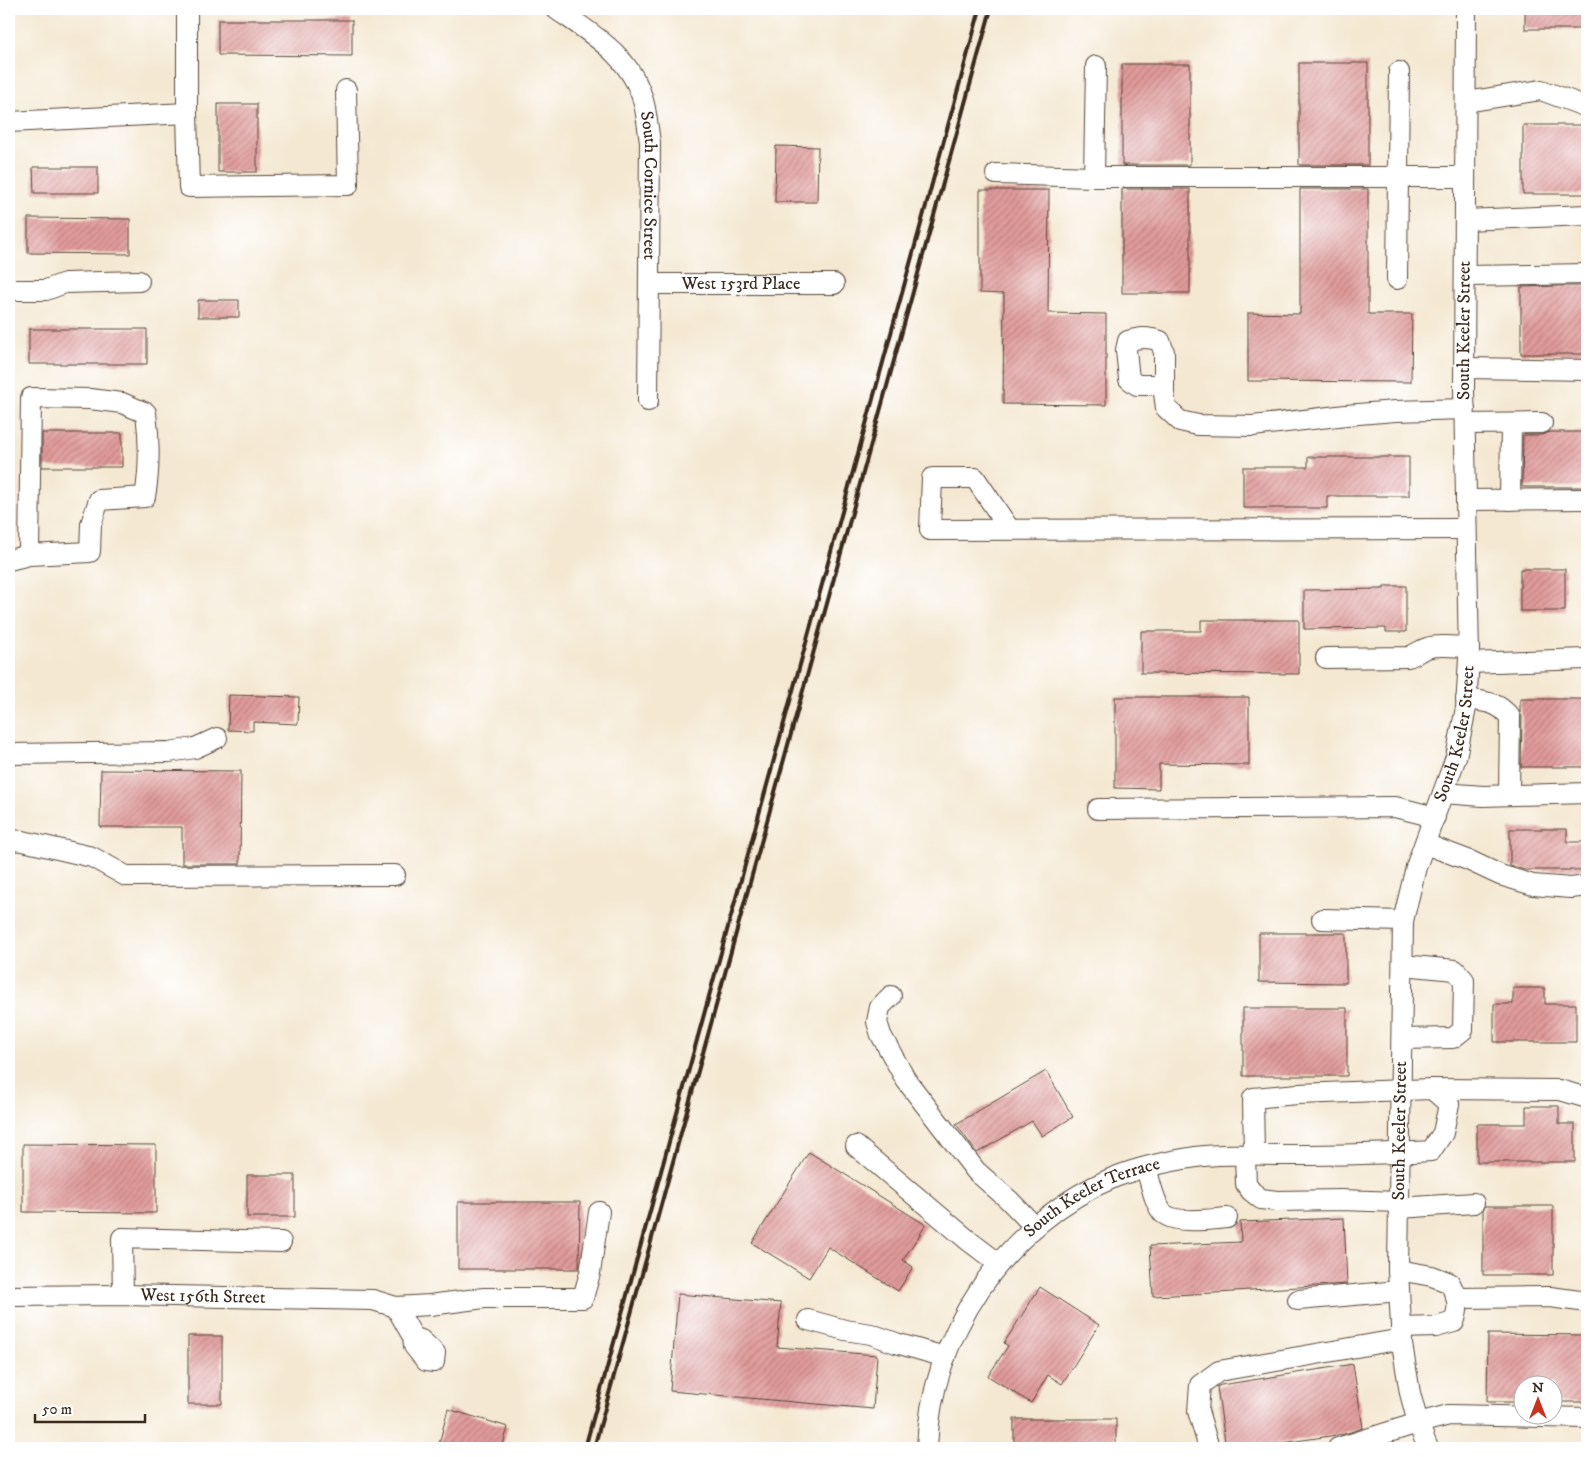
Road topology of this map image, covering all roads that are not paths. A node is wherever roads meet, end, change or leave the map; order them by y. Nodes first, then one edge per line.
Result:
1 (187, 9) edge
2 (556, 9) edge
3 (1466, 9) edge
4 (1096, 66) dead end
5 (1399, 72) dead end
6 (346, 90) dead end
7 (1466, 102) junction
8 (1587, 107) edge
9 (187, 113) junction
10 (9, 122) edge
11 (996, 174) dead end
12 (1094, 177) junction
13 (1398, 177) junction
14 (1465, 177) junction
15 (1587, 215) edge
16 (1465, 220) junction
17 (1587, 274) edge
18 (1465, 276) junction
19 (1397, 279) dead end
20 (138, 282) dead end
21 (649, 284) junction
22 (834, 284) dead end
23 (9, 290) edge
24 (1465, 368) junction
25 (1587, 370) edge
26 (1164, 384) dead end
27 (648, 401) dead end
28 (1465, 417) junction
29 (1542, 423) dead end
30 (1511, 424) junction
31 (1587, 499) edge
32 (1466, 500) junction
33 (1510, 500) junction
34 (1466, 529) junction
35 (1010, 530) dead end
36 (29, 555) junction
37 (9, 560) edge
38 (1469, 655) junction
39 (1326, 658) dead end
40 (1587, 659) edge
41 (1466, 699) junction
42 (217, 738) dead end
43 (9, 754) edge
44 (1443, 793) junction
45 (1587, 793) edge
46 (1509, 795) junction
47 (1098, 810) dead end
48 (1434, 817) junction
49 (9, 840) edge
50 (1425, 844) junction
51 (395, 875) dead end
52 (1587, 886) edge
53 (1322, 919) dead end
54 (1403, 921) junction
55 (1403, 965) junction
56 (891, 996) dead end
57 (1402, 1039) junction
58 (1432, 1089) junction
59 (1401, 1090) junction
60 (1587, 1098) edge
61 (856, 1146) dead end
62 (1400, 1153) junction
63 (1249, 1155) junction
64 (1146, 1168) junction
65 (1474, 1203) dead end
66 (1399, 1205) junction
67 (599, 1212) dead end
68 (1227, 1218) dead end
69 (1035, 1227) junction
70 (281, 1242) dead end
71 (998, 1263) junction
72 (1398, 1270) junction
73 (1400, 1291) junction
74 (123, 1295) junction
75 (9, 1296) edge
76 (1457, 1298) junction
77 (1298, 1300) dead end
78 (1587, 1302) edge
79 (396, 1307) junction
80 (808, 1320) dead end
81 (1402, 1334) junction
82 (413, 1337) dead end
83 (945, 1357) junction
84 (1587, 1418) edge
85 (1418, 1423) junction
86 (927, 1448) edge
87 (1209, 1448) edge
88 (1338, 1448) edge
89 (1428, 1448) edge

1 - 9 street
2 - 21 street, South Cornice Street
3 - 7 street, South Keeler Street
4 - 12 street
5 - 13 street
6 - 9 street
7 - 8 street
7 - 14 street, South Keeler Street
9 - 10 street
11 - 12 street
12 - 13 street
13 - 14 street
13 - 19 street
14 - 16 street, South Keeler Street
15 - 16 street
16 - 18 street, South Keeler Street
17 - 18 street
18 - 24 street, South Keeler Street
20 - 23 street
21 - 22 street, West 153rd Place
21 - 27 street, South Cornice Street
24 - 25 street
24 - 28 street, South Keeler Street
26 - 28 street
28 - 30 street
28 - 32 street, South Keeler Street
29 - 30 street
30 - 33 street
31 - 33 street
32 - 33 street
32 - 34 street, South Keeler Street
34 - 35 street
34 - 38 street, South Keeler Street
36 - 36 street
36 - 37 street
38 - 39 street
38 - 40 street
38 - 41 street, South Keeler Street
41 - 44 street, South Keeler Street
41 - 46 street
42 - 43 street
44 - 46 street
44 - 48 street, South Keeler Street
45 - 46 street
47 - 48 street
48 - 50 street, South Keeler Street
49 - 51 street
50 - 52 street
50 - 54 street, South Keeler Street
53 - 54 street
54 - 55 street, South Keeler Street
55 - 57 street, South Keeler Street
55 - 57 street
56 - 69 street
57 - 59 street, South Keeler Street
58 - 59 street
58 - 60 street
58 - 62 street, South Keeler Terrace
59 - 62 street, South Keeler Street
59 - 63 street
61 - 71 street
62 - 63 street, South Keeler Terrace
62 - 66 street, South Keeler Street
63 - 64 street, South Keeler Terrace
63 - 66 street
64 - 68 street
64 - 69 street, South Keeler Terrace
65 - 66 street
66 - 72 street, South Keeler Street
67 - 79 street
69 - 71 street, South Keeler Terrace
70 - 74 street
71 - 83 street, South Keeler Terrace
72 - 73 street, South Keeler Street
72 - 76 street
73 - 77 street
73 - 81 street, South Keeler Street
74 - 75 street, West 156th Street
74 - 79 street, West 156th Street
76 - 78 street
76 - 81 street
79 - 82 street
80 - 83 street
81 - 85 street, South Keeler Street
81 - 87 street
83 - 86 street, South Keeler Terrace
84 - 85 street
85 - 88 street
85 - 89 street, South Keeler Street

